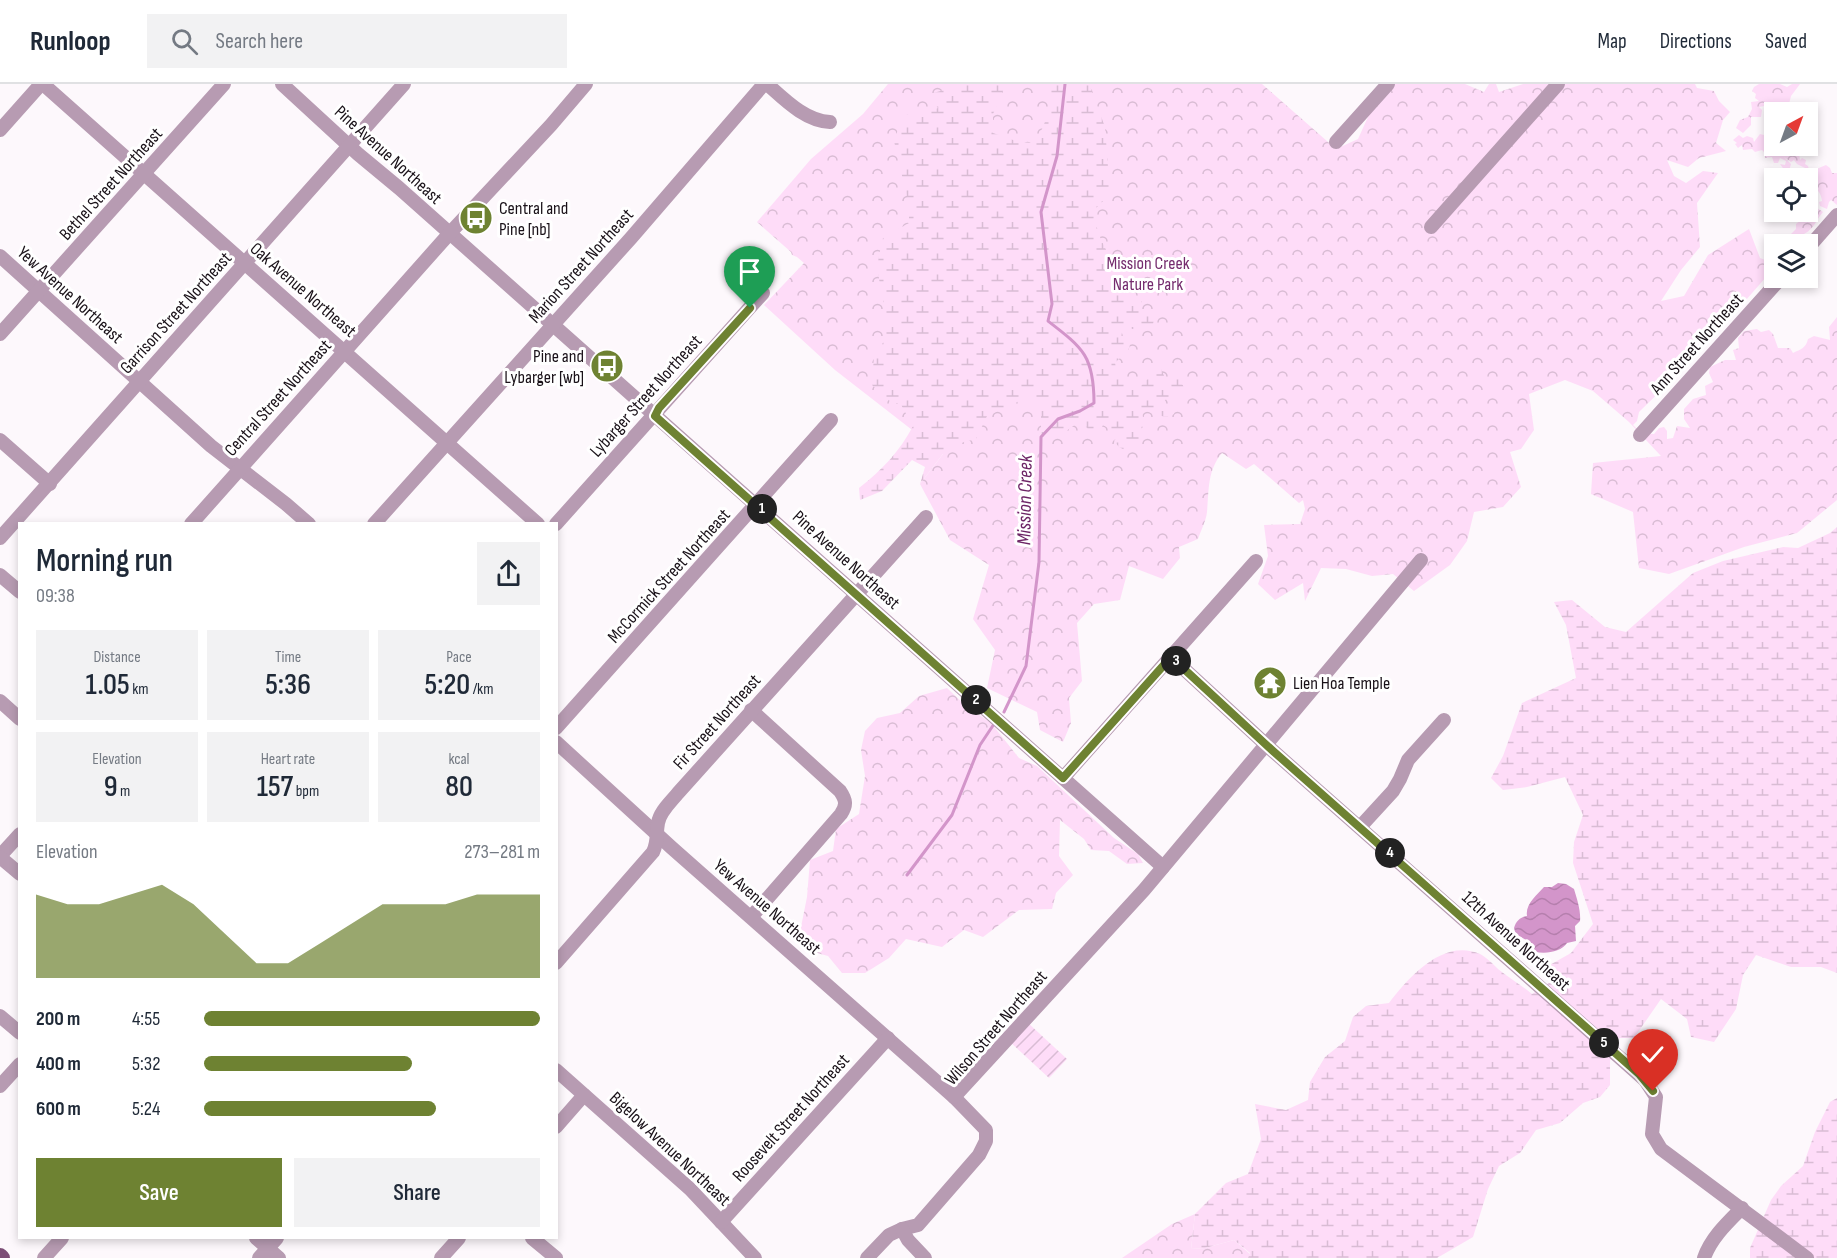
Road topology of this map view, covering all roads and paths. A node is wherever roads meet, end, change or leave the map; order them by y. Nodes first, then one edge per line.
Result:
1 (42, 84) edge
2 (224, 84) edge
3 (282, 84) edge
4 (404, 84) edge
5 (586, 84) edge
6 (766, 84) edge
7 (1388, 84) edge
8 (1558, 84) edge
9 (830, 122) dead end
10 (0, 130) edge
11 (1336, 142) dead end
12 (348, 145) junction
13 (144, 173) junction
14 (1837, 215) edge
15 (1431, 227) dead end
16 (449, 234) junction
17 (1818, 237) edge
18 (0, 256) edge
19 (244, 264) junction
20 (1772, 288) edge
21 (38, 290) junction
22 (764, 293) dead end
23 (554, 325) junction
24 (0, 334) edge
25 (345, 351) junction
26 (140, 381) junction
27 (655, 416) junction
28 (831, 420) dead end
29 (1640, 435) dead end
30 (0, 440) edge
31 (446, 442) junction
32 (241, 467) junction
33 (50, 484) junction
34 (756, 505) junction
35 (926, 517) dead end
36 (193, 522) edge
37 (307, 522) edge
38 (376, 522) edge
39 (536, 522) edge
40 (558, 522) edge
41 (0, 538) edge
42 (1421, 560) dead end
43 (1256, 561) dead end
44 (0, 575) edge
45 (18, 590) edge
46 (857, 593) junction
47 (1171, 657) junction
48 (0, 701) edge
49 (751, 710) junction
50 (18, 718) edge
51 (1444, 720) dead end
52 (558, 726) edge
53 (1267, 743) junction
54 (558, 744) edge
55 (1063, 778) junction
56 (1360, 827) junction
57 (658, 833) junction
58 (18, 836) edge
59 (0, 857) edge
60 (1167, 863) junction
61 (18, 872) edge
62 (752, 916) junction
63 (558, 961) edge
64 (0, 1016) edge
65 (18, 1031) edge
66 (888, 1038) junction
67 (18, 1066) edge
68 (558, 1072) edge
69 (0, 1086) edge
70 (584, 1095) junction
71 (954, 1097) junction
72 (558, 1125) edge
73 (1742, 1209) junction
74 (721, 1222) junction
75 (902, 1229) junction
76 (61, 1239) edge
77 (458, 1239) edge
78 (533, 1239) edge
79 (268, 1248) edge
80 (44, 1258) edge
81 (279, 1258) edge
82 (441, 1258) edge
83 (556, 1258) edge
84 (755, 1258) edge
85 (867, 1258) edge
86 (925, 1258) edge
87 (1704, 1258) edge
88 (1808, 1258) edge

1 - 10 street
1 - 13 street, Oak Avenue Northeast
2 - 13 street, Bethel Street Northeast
3 - 12 street, Pine Avenue Northeast
4 - 12 street, Garrison Street Northeast
5 - 16 street, Central Street Northeast
6 - 9 street
6 - 23 street, Marion Street Northeast
7 - 11 street
8 - 15 street
12 - 16 street, Pine Avenue Northeast
12 - 19 street, Garrison Street Northeast
13 - 19 street, Oak Avenue Northeast
13 - 21 street, Bethel Street Northeast
14 - 17 street
16 - 23 street, Pine Avenue Northeast
16 - 25 street, Central Street Northeast
18 - 21 street, Yew Avenue Northeast
19 - 25 street, Oak Avenue Northeast
19 - 26 street, Garrison Street Northeast
20 - 29 street, Ann Street Northeast
21 - 24 street, Bethel Street Northeast
21 - 26 street, Yew Avenue Northeast
22 - 27 street, Lybarger Street Northeast
23 - 27 street, Pine Avenue Northeast
23 - 31 street, Marion Street Northeast
25 - 31 street, Oak Avenue Northeast
25 - 32 street, Central Street Northeast
26 - 32 street, Yew Avenue Northeast
26 - 33 street, Garrison Street Northeast
27 - 34 street, Pine Avenue Northeast
27 - 40 street, Lybarger Street Northeast
28 - 34 street, McCormick Street Northeast
30 - 33 street
31 - 38 street, Marion Street Northeast
31 - 39 street, Oak Avenue Northeast
32 - 36 street, Central Street Northeast
32 - 37 street, Yew Avenue Northeast
33 - 41 street, Garrison Street Northeast
34 - 46 street, Pine Avenue Northeast
34 - 52 street, McCormick Street Northeast
35 - 46 street, Fir Street Northeast
42 - 53 street, Wilson Street Northeast
43 - 47 street
44 - 45 street
46 - 49 street, Fir Street Northeast
46 - 55 street, Pine Avenue Northeast
47 - 53 street, 12th Avenue Northeast
47 - 55 street
48 - 50 street
49 - 57 street, Fir Street Northeast
49 - 62 street
51 - 56 street
53 - 56 street, 12th Avenue Northeast
53 - 60 street, Wilson Street Northeast
54 - 57 street, Yew Avenue Northeast
55 - 60 street, Pine Avenue Northeast
56 - 73 street, 12th Avenue Northeast
57 - 62 street, Yew Avenue Northeast
57 - 63 street, Fir Street Northeast
58 - 59 street
59 - 61 street
60 - 71 street, Wilson Street Northeast
62 - 66 street, Yew Avenue Northeast
64 - 65 street
66 - 71 street, Yew Avenue Northeast
66 - 74 street, Roosevelt Street Northeast
67 - 69 street
68 - 70 street, Bigelow Avenue Northeast
70 - 72 street
70 - 74 street, Bigelow Avenue Northeast
71 - 75 street, Wilson Street Northeast
73 - 87 street
73 - 88 street, 12th Avenue Northeast
74 - 84 street, Bigelow Avenue Northeast
75 - 85 street, Wilson Street Northeast
75 - 86 street
76 - 80 street
77 - 82 street
78 - 83 street
79 - 81 street

